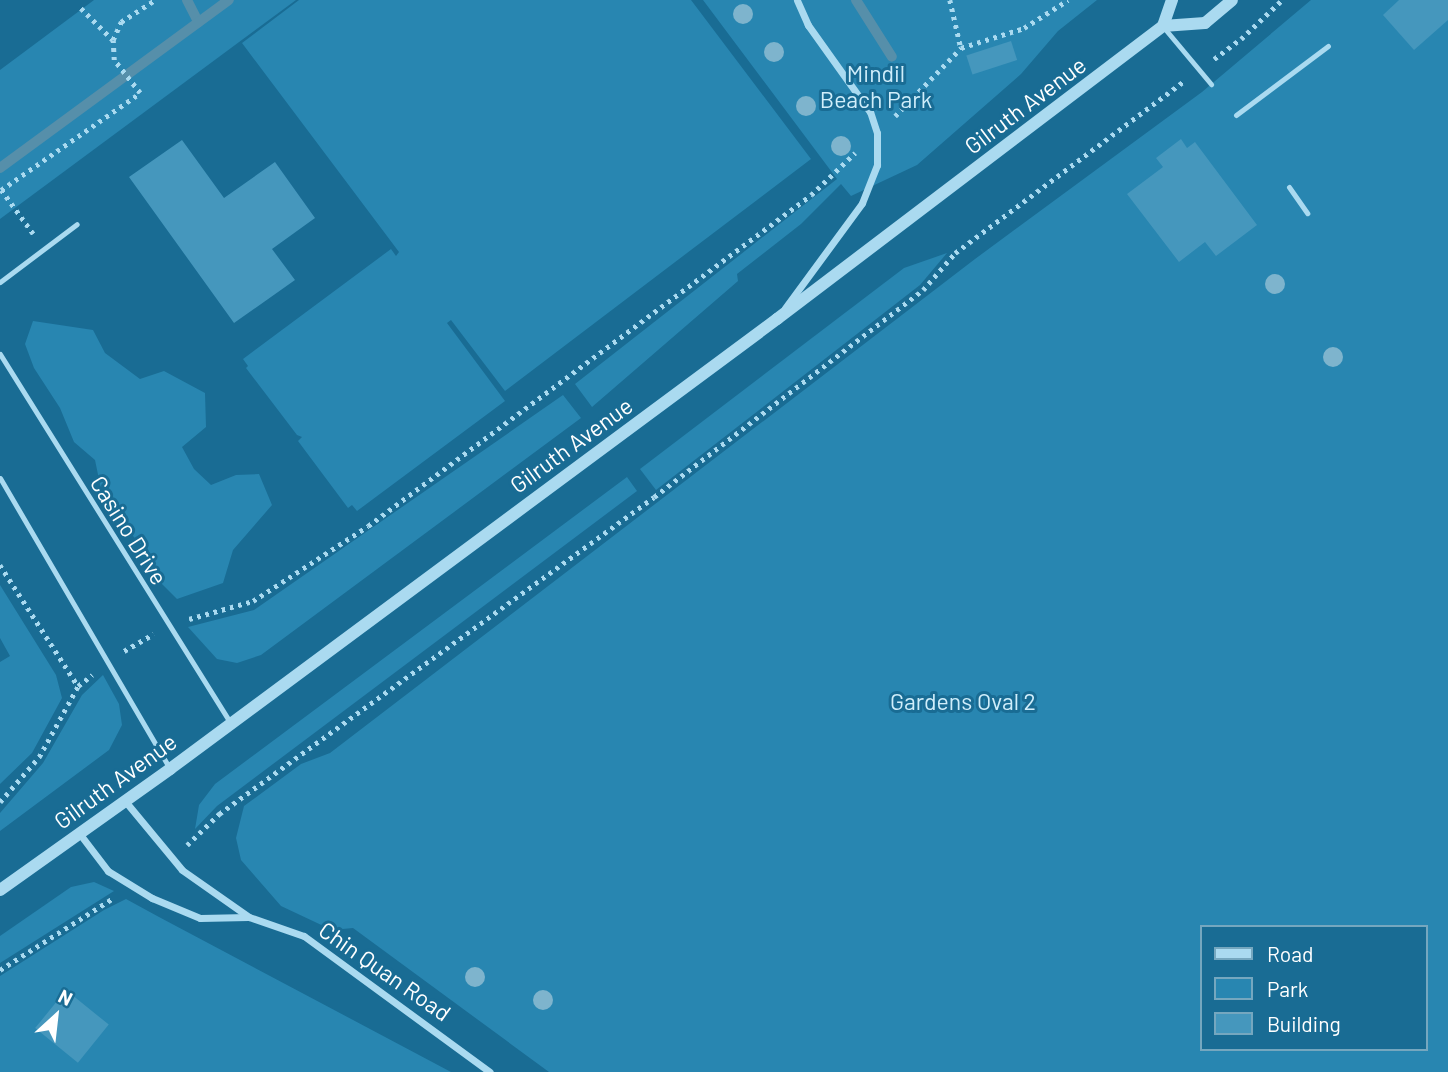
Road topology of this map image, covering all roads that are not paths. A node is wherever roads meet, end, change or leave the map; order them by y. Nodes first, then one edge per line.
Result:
1 (797, 0) edge
2 (1172, 0) edge
3 (1232, 0) edge
4 (1163, 26) junction
5 (1328, 46) dead end
6 (1211, 84) dead end
7 (1236, 115) dead end
8 (1289, 187) dead end
9 (1307, 213) dead end
10 (77, 224) dead end
11 (0, 282) edge
12 (778, 319) junction
13 (0, 354) edge
14 (0, 478) edge
15 (230, 722) junction
16 (170, 769) junction
17 (125, 801) junction
18 (79, 833) junction
19 (0, 890) edge
20 (249, 917) junction
21 (490, 1072) edge

1 - 12 street
2 - 4 street
3 - 4 street
4 - 6 lane
4 - 12 street, Gilruth Avenue
5 - 7 lane
8 - 9 lane
10 - 11 lane
12 - 15 street, Gilruth Avenue
13 - 15 lane, Casino Drive
14 - 16 lane
15 - 16 street, Gilruth Avenue
16 - 17 street, Gilruth Avenue
17 - 18 street, Gilruth Avenue
17 - 20 street, Chin Quan Road
18 - 19 street, Gilruth Avenue
18 - 20 street, Chin Quan Road
20 - 21 street, Chin Quan Road

